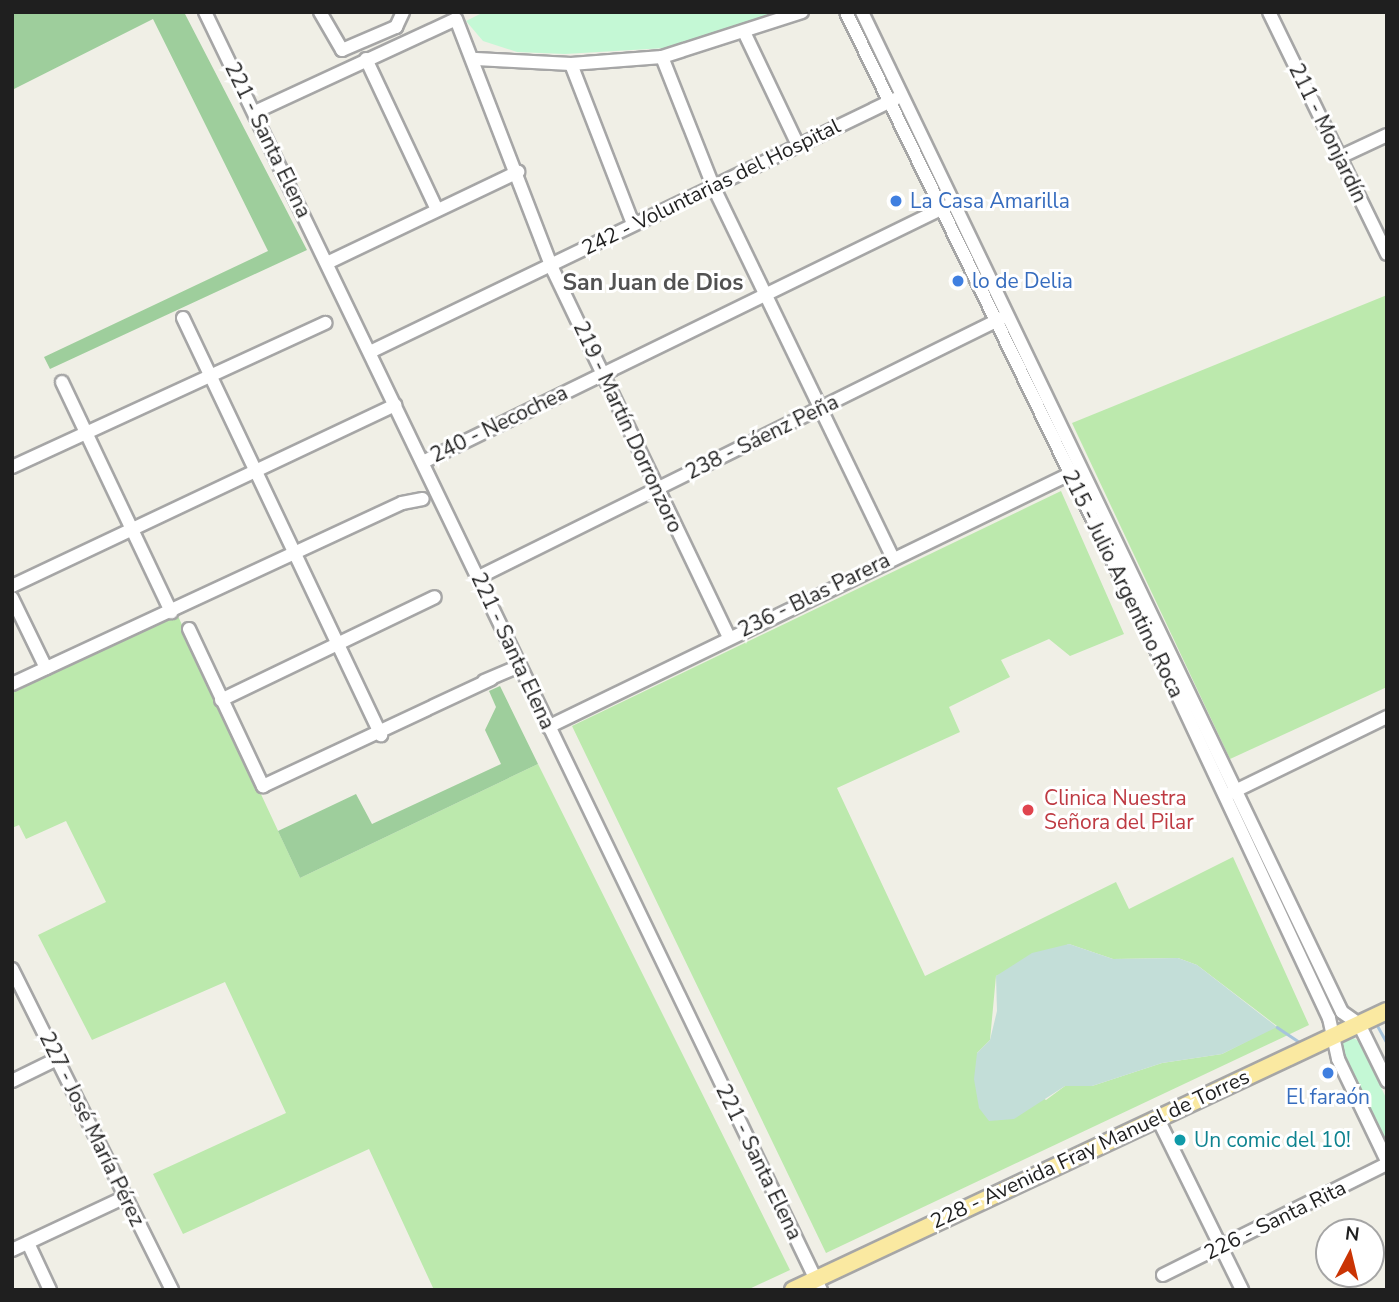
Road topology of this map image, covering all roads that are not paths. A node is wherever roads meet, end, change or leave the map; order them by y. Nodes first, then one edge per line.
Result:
1 (205, 12) edge
2 (320, 12) edge
3 (403, 12) edge
4 (802, 12) edge
5 (846, 12) edge
6 (862, 12) edge
7 (1269, 12) edge
8 (745, 34) junction
9 (662, 57) junction
10 (366, 59) junction
11 (475, 59) junction
12 (571, 64) junction
13 (896, 99) junction
14 (255, 112) junction
15 (1387, 135) edge
16 (798, 145) junction
17 (1340, 157) junction
18 (518, 172) junction
19 (712, 186) junction
20 (948, 206) junction
21 (436, 208) junction
22 (633, 224) junction
23 (1387, 254) edge
24 (553, 262) junction
25 (327, 263) junction
26 (766, 296) junction
27 (183, 318) dead end
28 (1002, 318) junction
29 (325, 323) dead end
30 (370, 352) junction
31 (602, 373) junction
32 (210, 376) junction
33 (62, 382) dead end
34 (395, 405) junction
35 (820, 409) junction
36 (85, 432) junction
37 (423, 462) junction
38 (12, 467) edge
39 (1076, 470) junction
40 (255, 471) junction
41 (656, 488) junction
42 (438, 493) junction
43 (130, 530) junction
44 (893, 558) junction
45 (297, 559) junction
46 (479, 578) junction
47 (12, 586) edge
48 (435, 597) dead end
49 (12, 598) edge
50 (171, 612) junction
51 (189, 629) dead end
52 (729, 637) junction
53 (338, 644) junction
54 (520, 666) junction
55 (46, 668) junction
56 (12, 684) edge
57 (221, 700) junction
58 (1387, 717) edge
59 (548, 726) junction
60 (380, 732) junction
61 (1237, 790) junction
62 (1224, 797) junction
63 (12, 969) edge
64 (1387, 1011) edge
65 (1359, 1024) junction
66 (1331, 1035) junction
67 (57, 1059) junction
68 (12, 1081) edge
69 (1387, 1081) edge
70 (1157, 1117) junction
71 (1387, 1162) edge
72 (125, 1197) junction
73 (28, 1243) junction
74 (1221, 1247) junction
75 (12, 1250) edge
76 (1163, 1275) dead end
77 (819, 1284) edge
78 (50, 1290) edge
79 (172, 1290) edge
80 (793, 1290) edge
81 (1242, 1290) edge

1 - 14 street, 221 - Santa Elena
2 - 3 street
4 - 8 street
5 - 13 street, 215 - Julio Argentino Roca
6 - 13 street, 215 - Julio Argentino Roca
7 - 17 street, 211 - Monjardín
8 - 9 street
8 - 16 street
9 - 12 street
9 - 19 street
10 - 11 street, 219 - Martín Dorronzoro
10 - 14 street
10 - 21 street
11 - 12 street
11 - 18 street, 219 - Martín Dorronzoro
12 - 22 street
13 - 16 street, 242 - Voluntarias del Hospital
13 - 20 street, 215 - Julio Argentino Roca
14 - 25 street, 221 - Santa Elena
15 - 17 street
16 - 19 street, 242 - Voluntarias del Hospital
17 - 23 street, 211 - Monjardín
18 - 21 street
18 - 24 street, 219 - Martín Dorronzoro
19 - 22 street, 242 - Voluntarias del Hospital
19 - 26 street
20 - 26 street, 240 - Necochea
20 - 28 street, 215 - Julio Argentino Roca
21 - 25 street
22 - 24 street, 242 - Voluntarias del Hospital
24 - 30 street, 242 - Voluntarias del Hospital
24 - 31 street, 219 - Martín Dorronzoro
25 - 30 street, 221 - Santa Elena
26 - 31 street, 240 - Necochea
26 - 35 street
27 - 32 street
28 - 35 street, 238 - Sáenz Peña
28 - 39 street, 215 - Julio Argentino Roca
29 - 32 street
30 - 34 street, 221 - Santa Elena
31 - 37 street, 240 - Necochea
31 - 41 street, 219 - Martín Dorronzoro
32 - 36 street
32 - 40 street
33 - 36 street
34 - 37 street, 221 - Santa Elena
34 - 40 street
35 - 41 street, 238 - Sáenz Peña
35 - 44 street
36 - 38 street
36 - 43 street
37 - 42 street, 221 - Santa Elena
39 - 44 street, 236 - Blas Parera
39 - 61 street, 215 - Julio Argentino Roca
39 - 62 street, 215 - Julio Argentino Roca
40 - 43 street
40 - 45 street
41 - 46 street, 238 - Sáenz Peña
41 - 52 street, 219 - Martín Dorronzoro
42 - 45 street
42 - 46 street, 221 - Santa Elena
43 - 47 street
43 - 50 street
44 - 52 street, 236 - Blas Parera
45 - 50 street
45 - 53 street
46 - 54 street, 221 - Santa Elena
48 - 53 street
49 - 55 street
50 - 55 street
51 - 57 street
52 - 59 street, 236 - Blas Parera
53 - 57 street
53 - 60 street
54 - 59 street, 221 - Santa Elena
54 - 60 street
55 - 56 street
57 - 60 street
58 - 61 street
59 - 77 street, 221 - Santa Elena
61 - 62 street
61 - 65 street, 215 - Julio Argentino Roca
62 - 66 street, 215 - Julio Argentino Roca
63 - 67 street, 227 - José María Pérez
64 - 65 main road, 228 - Avenida Fray Manuel de Torres
65 - 66 main road, 228 - Avenida Fray Manuel de Torres
65 - 69 street, 215 - Julio Argentino Roca
66 - 70 main road, 228 - Avenida Fray Manuel de Torres
66 - 71 street, 215 - Julio Argentino Roca
67 - 68 street
67 - 72 street, 227 - José María Pérez
70 - 74 street
70 - 77 main road, 228 - Avenida Fray Manuel de Torres
71 - 74 street, 226 - Santa Rita
72 - 73 street
72 - 79 street, 227 - José María Pérez
73 - 75 street
73 - 78 street
74 - 76 street, 226 - Santa Rita
74 - 81 street
77 - 80 main road, 228 - Avenida Fray Manuel de Torres

